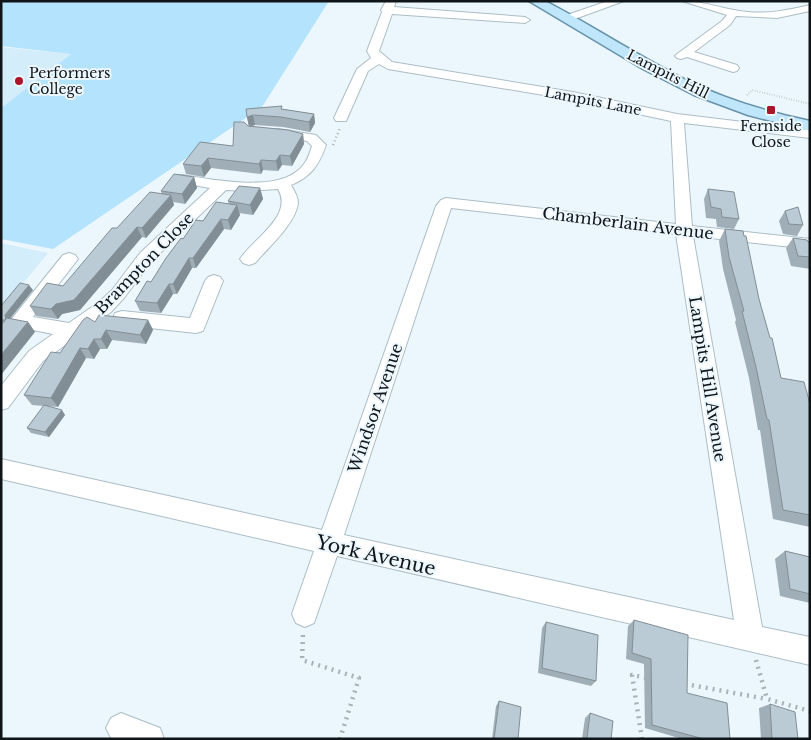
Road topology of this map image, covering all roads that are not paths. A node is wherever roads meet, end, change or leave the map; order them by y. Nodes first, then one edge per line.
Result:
1 (535, 1) edge
2 (619, 1) edge
3 (687, 1) edge
4 (388, 6) edge
5 (810, 8) edge
6 (733, 13) junction
7 (568, 18) junction
8 (525, 20) dead end
9 (378, 58) junction
10 (733, 68) dead end
11 (341, 118) dead end
12 (677, 118) junction
13 (810, 126) edge
14 (264, 132) edge
15 (810, 134) edge
16 (181, 179) edge
17 (282, 182) junction
18 (222, 185) junction
19 (446, 203) joint
20 (684, 230) junction
21 (810, 244) edge
22 (68, 259) dead end
23 (249, 259) dead end
24 (214, 281) dead end
25 (96, 315) junction
26 (72, 330) junction
27 (1, 402) edge
28 (1, 469) edge
29 (329, 544) junction
30 (305, 614) road end
31 (750, 638) junction
32 (810, 651) edge
33 (121, 728) dead end
34 (149, 739) edge

1 - 7 main road, Lampits Hill
2 - 7 street
3 - 6 street
4 - 8 street
4 - 9 street
5 - 6 street
6 - 10 street
7 - 13 main road, Lampits Hill
9 - 11 street
9 - 12 street, Lampits Lane
12 - 15 street, Lampits Lane
12 - 20 street, Lampits Hill Avenue
14 - 17 street
16 - 18 street
17 - 18 street
17 - 23 street
18 - 25 street, Brampton Close
19 - 20 street, Chamberlain Avenue
19 - 29 street, Windsor Avenue
20 - 21 street, Chamberlain Avenue
20 - 31 street, Lampits Hill Avenue
22 - 26 street
24 - 25 street
25 - 26 street, Brampton Close
26 - 27 street, Brampton Close
28 - 29 street, York Avenue
29 - 30 street, Windsor Avenue
29 - 31 street, York Avenue
31 - 32 street, York Avenue
33 - 34 street

